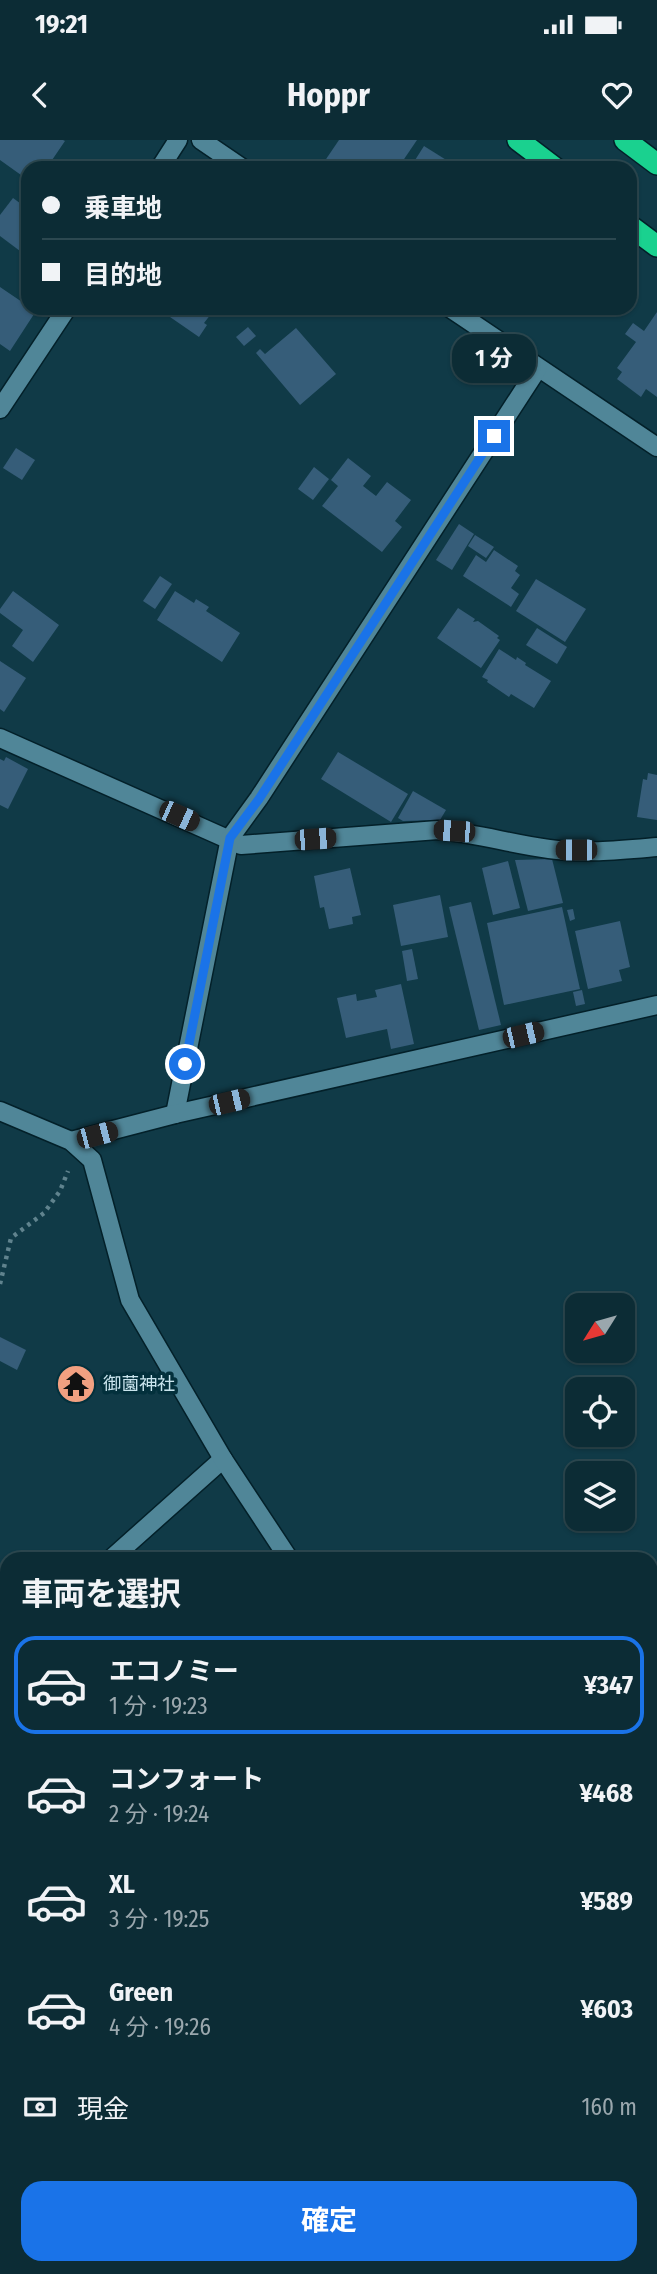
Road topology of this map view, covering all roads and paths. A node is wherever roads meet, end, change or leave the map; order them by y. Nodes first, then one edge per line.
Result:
1 (178, 140) edge
2 (201, 140) edge
3 (518, 140) edge
4 (625, 140) edge
5 (164, 161) edge
6 (232, 161) edge
7 (546, 161) edge
8 (657, 164) edge
9 (637, 231) edge
10 (657, 246) edge
11 (62, 315) edge
12 (460, 315) edge
13 (538, 368) junction
14 (0, 409) edge
15 (657, 447) edge
16 (0, 738) edge
17 (230, 838) junction
18 (657, 847) edge
19 (657, 1005) edge
20 (0, 1111) edge
21 (175, 1114) junction
22 (74, 1144) junction
23 (0, 1284) edge
24 (223, 1459) junction
25 (119, 1552) edge
26 (284, 1552) edge

1 - 5 street
2 - 6 street
3 - 7 highway
4 - 8 highway
9 - 10 highway
11 - 14 street
12 - 13 street
13 - 15 street
13 - 17 street
16 - 17 street
17 - 18 street
17 - 21 street
19 - 21 street
20 - 22 street
21 - 22 street
22 - 23 path
22 - 24 street
24 - 25 street
24 - 26 street

